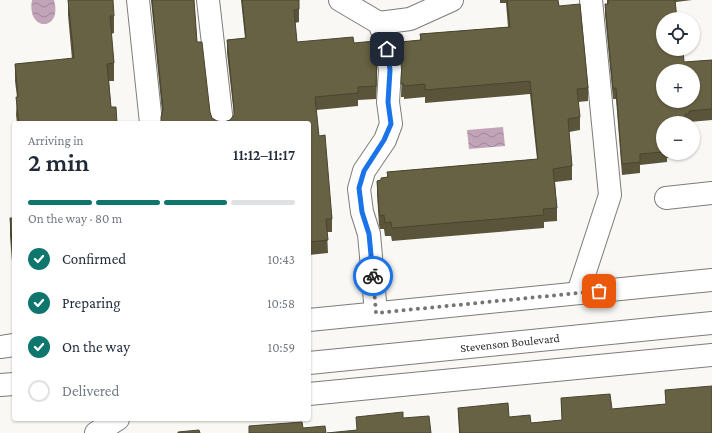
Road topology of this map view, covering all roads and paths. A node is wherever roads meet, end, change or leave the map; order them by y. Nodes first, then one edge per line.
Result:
1 (138, 0) edge
2 (208, 0) edge
3 (340, 0) edge
4 (452, 0) edge
5 (592, 0) edge
6 (379, 23) junction
7 (151, 121) edge
8 (222, 121) edge
9 (712, 193) edge
10 (666, 198) dead end
11 (712, 280) edge
12 (578, 293) junction
13 (376, 313) junction
14 (311, 320) edge
15 (712, 323) edge
16 (12, 345) edge
17 (0, 346) edge
18 (712, 355) edge
19 (311, 364) edge
20 (12, 384) edge
21 (0, 385) edge
22 (311, 394) edge
23 (115, 421) edge
24 (96, 433) edge

1 - 7 main road
2 - 8 main road
3 - 6 main road
4 - 6 main road
5 - 12 main road
6 - 13 main road
9 - 10 main road
11 - 12 main road
12 - 13 main road
13 - 14 main road
15 - 19 main road, Stevenson Boulevard
16 - 17 main road
18 - 22 main road
20 - 21 main road
23 - 24 main road

